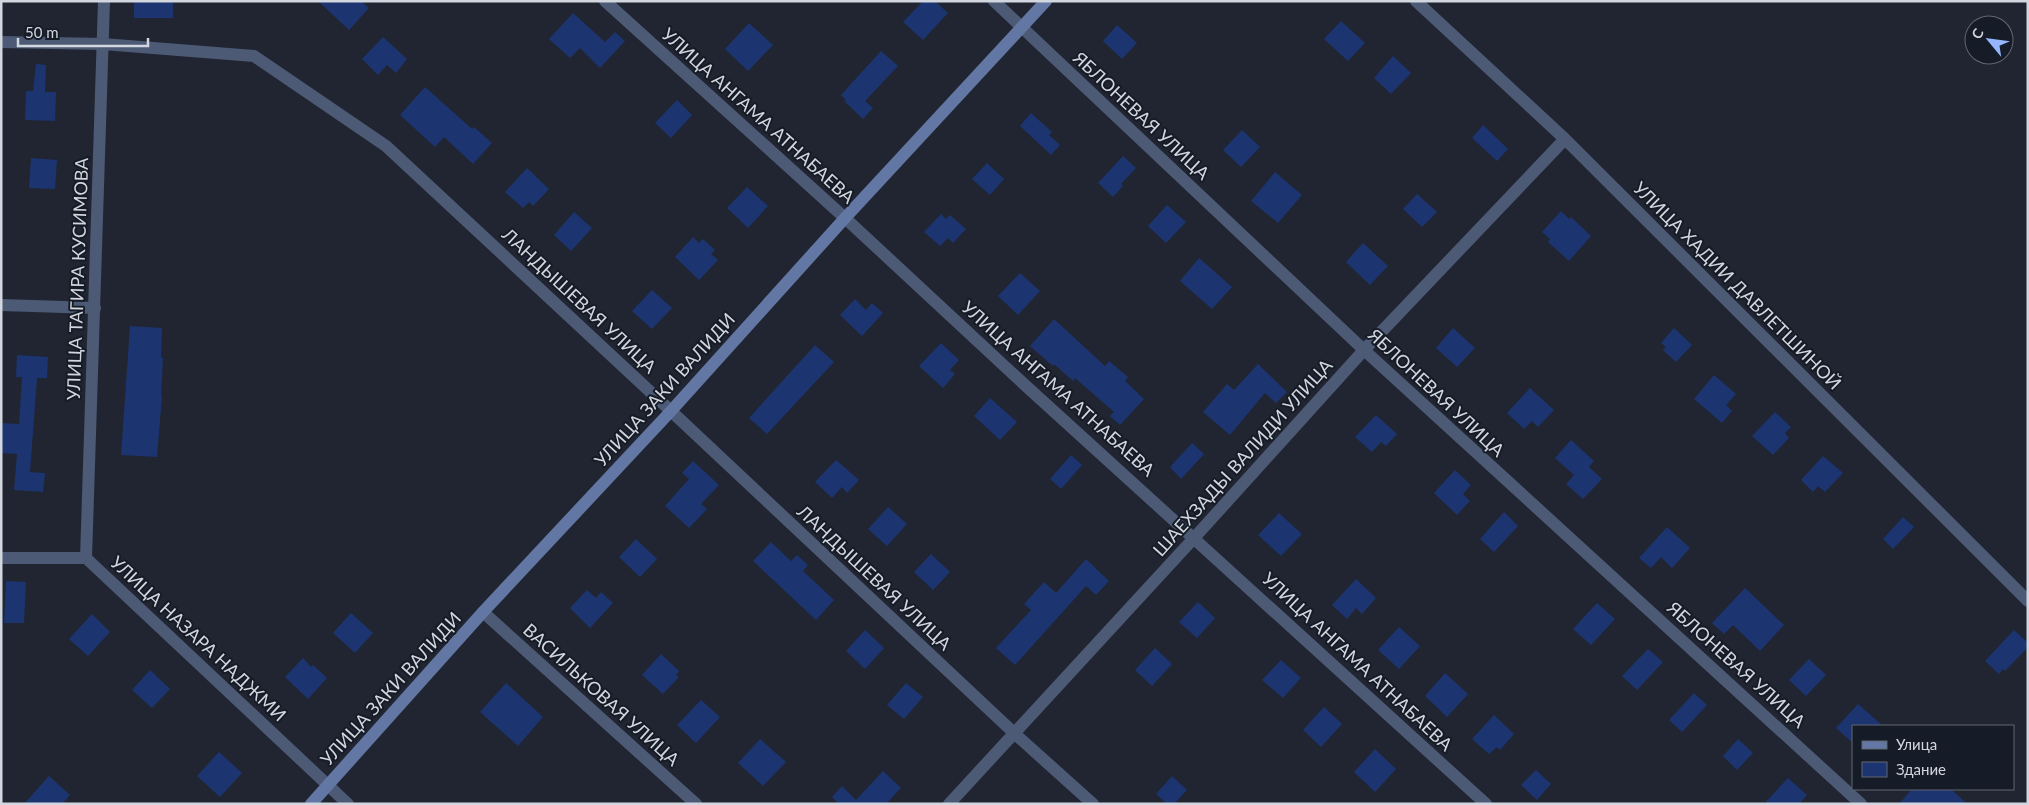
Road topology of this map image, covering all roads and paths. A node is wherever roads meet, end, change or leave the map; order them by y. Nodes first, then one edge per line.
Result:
1 (104, 1) edge
2 (605, 1) edge
3 (994, 1) edge
4 (1046, 1) edge
5 (1416, 1) edge
6 (1021, 28) junction
7 (1, 42) edge
8 (103, 44) junction
9 (1565, 139) junction
10 (845, 218) junction
11 (1, 305) edge
12 (94, 308) junction
13 (1364, 350) junction
14 (671, 411) junction
15 (1195, 537) junction
16 (1, 558) edge
17 (86, 558) junction
18 (2028, 601) edge
19 (483, 612) junction
20 (1014, 733) junction
21 (328, 785) junction
22 (311, 804) edge
23 (348, 804) edge
24 (696, 804) edge
25 (949, 804) edge
26 (1094, 804) edge
27 (1486, 804) edge
28 (1861, 804) edge

1 - 8 street, УЛИЦА ТАГИРА КУСИМОВА
2 - 10 street, УЛИЦА АНГАМА АТНАБАЕВА
3 - 6 street, ЯБЛОНЕВАЯ УЛИЦА
4 - 6 street, УЛИЦА ЗАКИ ВАЛИДИ
5 - 9 street, УЛИЦА ХАДИИ ДАВЛЕТШИНОЙ
6 - 10 street, УЛИЦА ЗАКИ ВАЛИДИ
6 - 13 street, ЯБЛОНЕВАЯ УЛИЦА
7 - 8 street, ЛАНДЫШЕВАЯ УЛИЦА
8 - 12 street, УЛИЦА ТАГИРА КУСИМОВА
8 - 14 street, ЛАНДЫШЕВАЯ УЛИЦА
9 - 13 street, ШАЕХЗАДЫ ВАЛИДИ УЛИЦА
9 - 18 street, УЛИЦА ХАДИИ ДАВЛЕТШИНОЙ
10 - 14 street, УЛИЦА ЗАКИ ВАЛИДИ
10 - 15 street, УЛИЦА АНГАМА АТНАБАЕВА
11 - 12 street
12 - 17 street, УЛИЦА ТАГИРА КУСИМОВА
13 - 15 street, ШАЕХЗАДЫ ВАЛИДИ УЛИЦА
13 - 28 street, ЯБЛОНЕВАЯ УЛИЦА
14 - 19 street, УЛИЦА ЗАКИ ВАЛИДИ
14 - 20 street, ЛАНДЫШЕВАЯ УЛИЦА
15 - 20 street, ШАЕХЗАДЫ ВАЛИДИ УЛИЦА
15 - 27 street, УЛИЦА АНГАМА АТНАБАЕВА
16 - 17 street, УЛИЦА НАЗАРА НАДЖМИ
17 - 21 street, УЛИЦА НАЗАРА НАДЖМИ
19 - 21 street, УЛИЦА ЗАКИ ВАЛИДИ
19 - 24 street, ВАСИЛЬКОВАЯ УЛИЦА
20 - 25 street, ШАЕХЗАДЫ ВАЛИДИ УЛИЦА
20 - 26 street, ЛАНДЫШЕВАЯ УЛИЦА
21 - 22 street, УЛИЦА ЗАКИ ВАЛИДИ
21 - 23 street, УЛИЦА НАЗАРА НАДЖМИ

